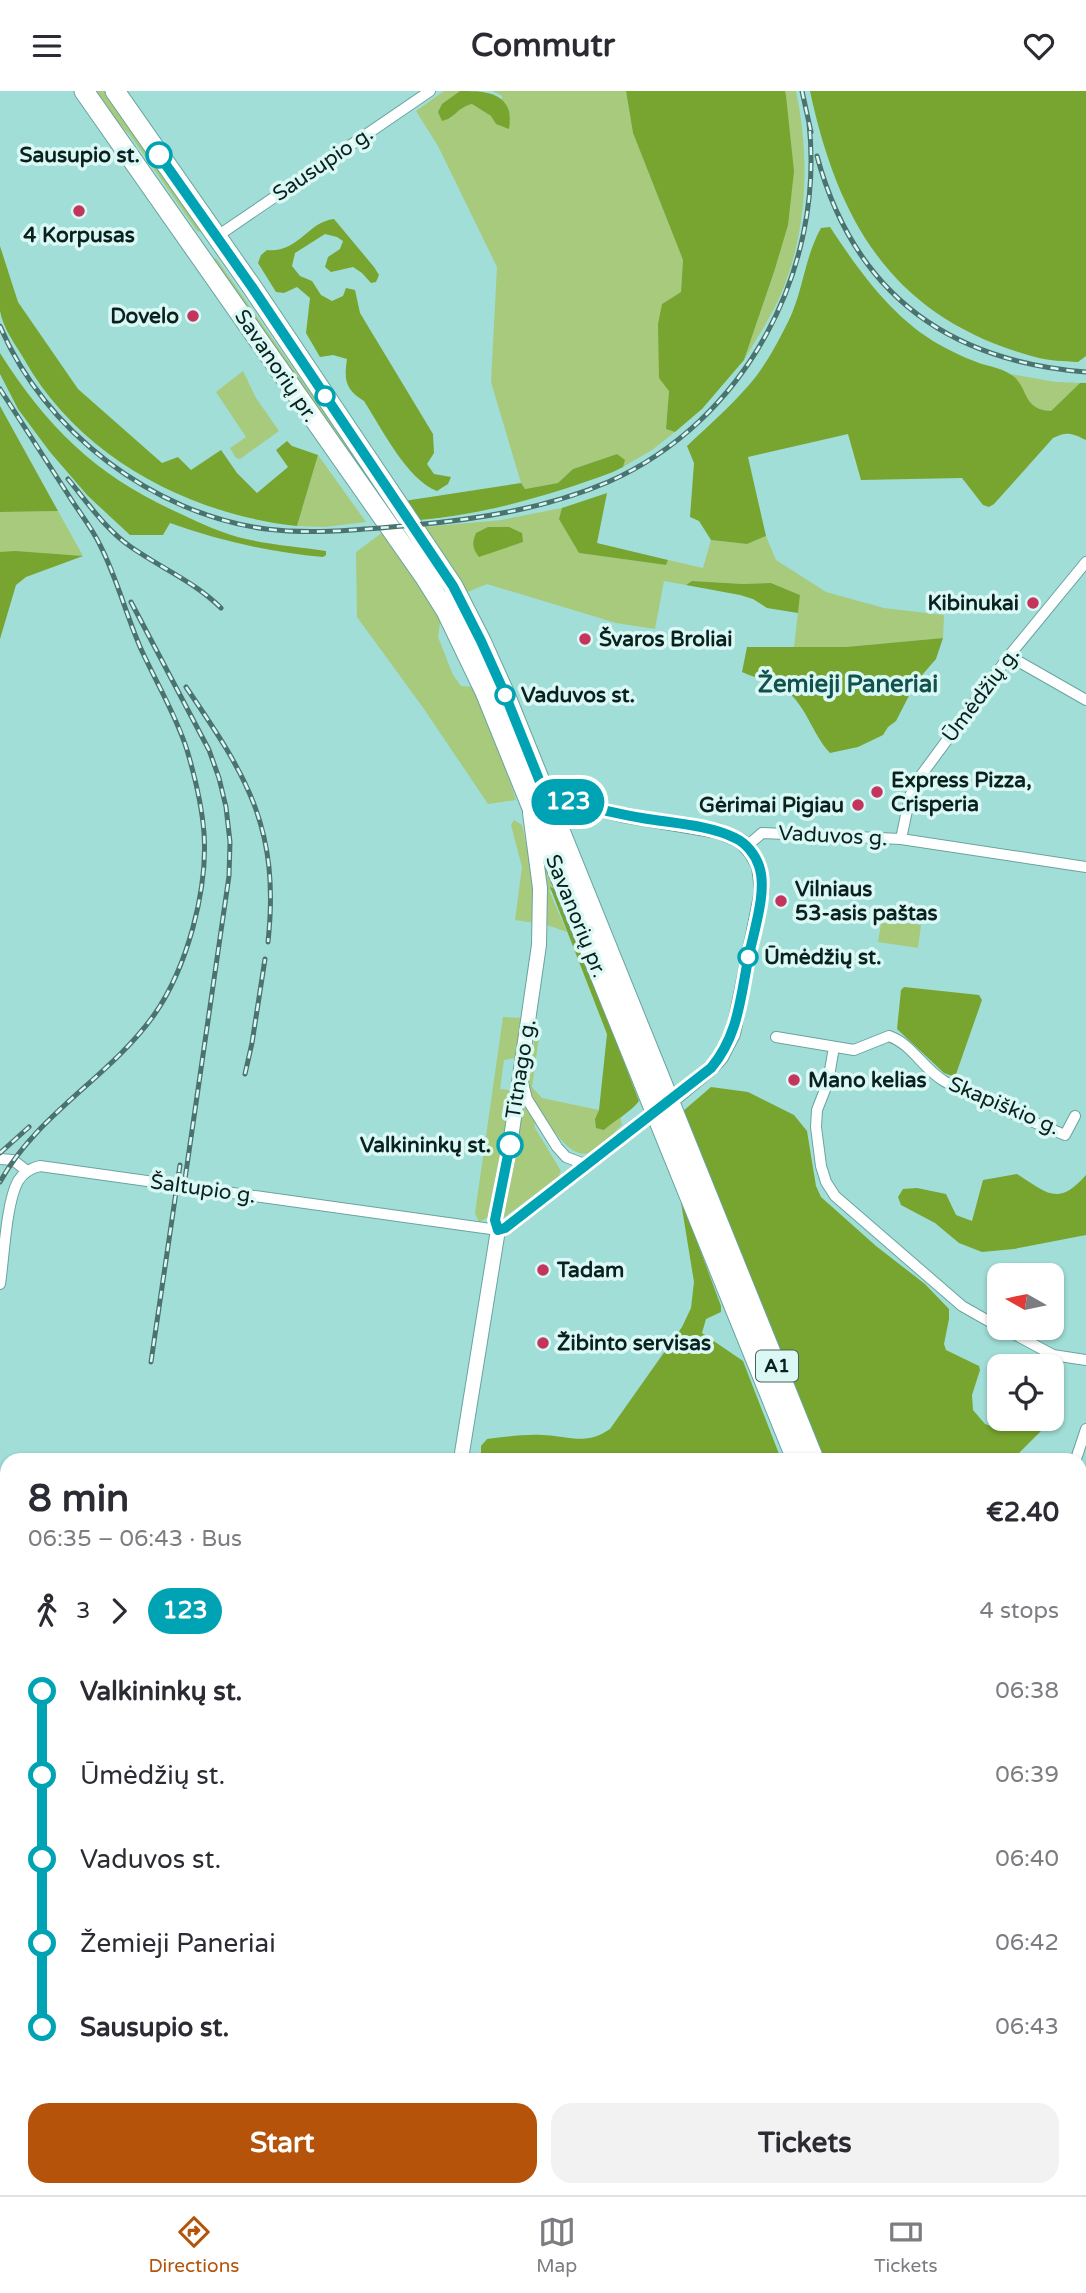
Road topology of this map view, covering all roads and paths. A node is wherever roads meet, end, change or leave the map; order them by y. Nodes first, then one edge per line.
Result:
1 (84, 91) edge
2 (116, 91) edge
3 (430, 91) edge
4 (216, 237) junction
5 (196, 250) junction
6 (1086, 562) edge
7 (1009, 656) junction
8 (1086, 700) edge
9 (539, 801) junction
10 (901, 839) junction
11 (747, 846) junction
12 (1086, 867) edge
13 (776, 1037) dead end
14 (834, 1047) junction
15 (521, 1069) junction
16 (676, 1097) dead end
17 (649, 1116) dead end
18 (1075, 1116) dead end
19 (0, 1159) edge
20 (587, 1165) junction
21 (27, 1171) junction
22 (498, 1230) junction
23 (0, 1284) edge
24 (987, 1319) edge
25 (1027, 1341) edge
26 (1086, 1360) edge
27 (1086, 1429) edge
28 (462, 1453) edge
29 (794, 1453) edge
30 (811, 1453) edge
31 (1078, 1453) edge

1 - 5 highway, Savanorių pr. / A1
2 - 4 highway, Savanorių pr. / A1
3 - 4 street, Sausupio g.
4 - 5 highway
4 - 9 highway, Savanorių pr. / A1
5 - 9 highway, Savanorių pr. / A1
6 - 7 street, Ūmėdžių g.
7 - 8 street
7 - 10 street, Ūmėdžių g.
9 - 11 street, Vaduvos g.
9 - 15 street, Titnago g.
9 - 29 highway, Savanorių pr. / A1
9 - 30 highway, Savanorių pr. / A1
10 - 11 street, Vaduvos g.
10 - 12 street, Vaduvos g.
11 - 16 street
13 - 14 street, Skapiškio g.
14 - 18 street, Skapiškio g.
14 - 24 street
15 - 20 street
15 - 22 street, Titnago g.
17 - 20 street
19 - 21 street
20 - 22 street
21 - 22 street, Šaltupio g.
21 - 23 street
22 - 28 street, Titnago g.
25 - 26 street
27 - 31 street

